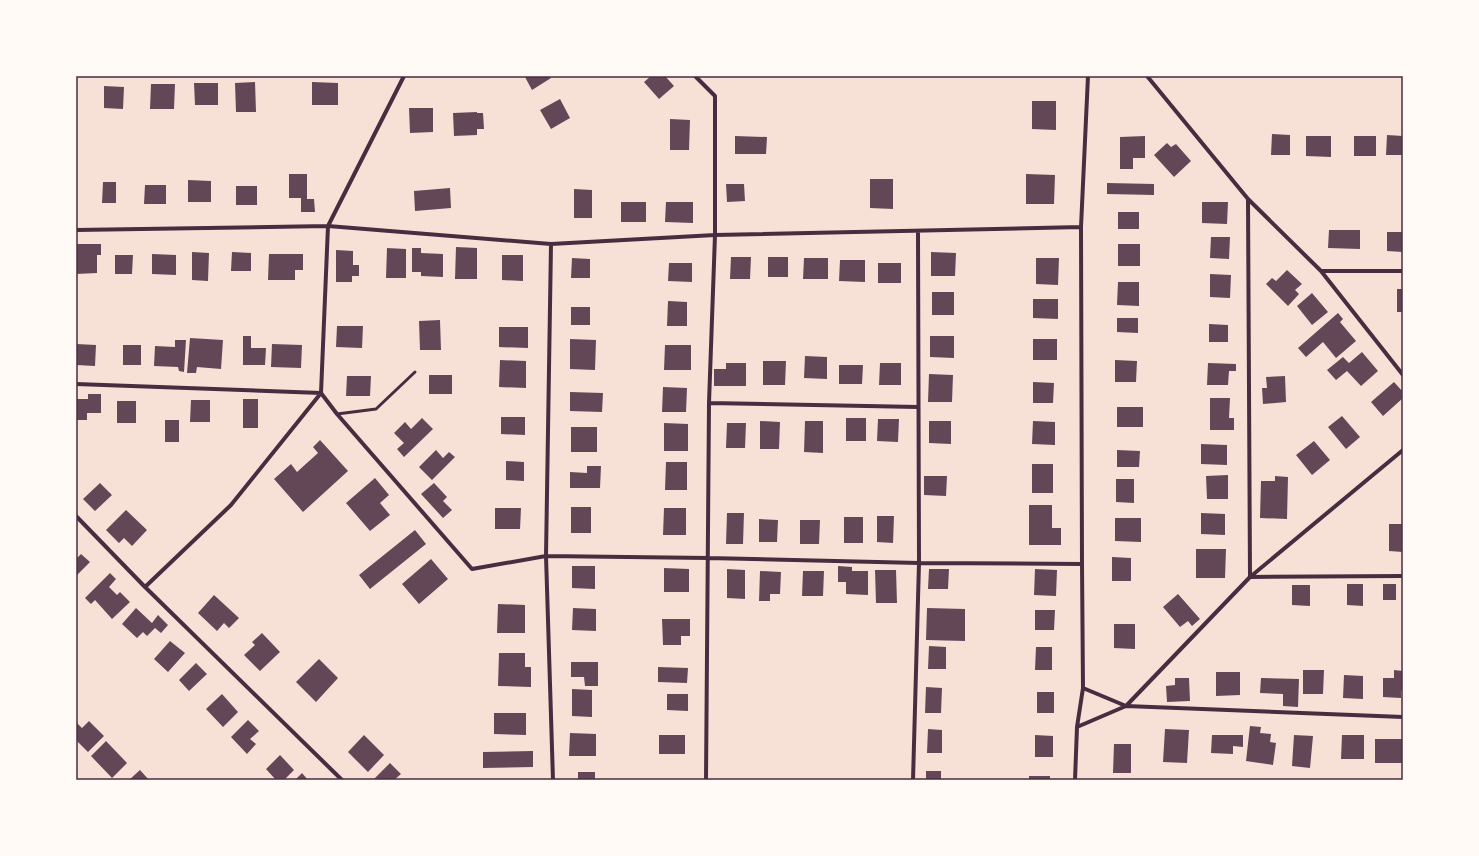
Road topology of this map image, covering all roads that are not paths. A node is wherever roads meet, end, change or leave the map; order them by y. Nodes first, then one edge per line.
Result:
1 (404, 76) edge
2 (695, 76) edge
3 (1088, 76) edge
4 (1147, 76) edge
5 (1248, 199) junction
6 (328, 226) junction
7 (1081, 227) junction
8 (76, 230) edge
9 (918, 231) junction
10 (715, 235) junction
11 (551, 244) junction
12 (1321, 271) junction
13 (1403, 271) edge
14 (414, 372) dead end
15 (1403, 375) edge
16 (76, 384) edge
17 (321, 393) junction
18 (709, 403) junction
19 (918, 407) junction
20 (337, 414) junction
21 (1403, 450) edge
22 (76, 516) edge
23 (546, 556) junction
24 (708, 558) junction
25 (919, 563) junction
26 (1082, 564) junction
27 (1403, 576) edge
28 (1250, 577) junction
29 (145, 587) junction
30 (1083, 688) junction
31 (1126, 706) junction
32 (1403, 716) edge
33 (1077, 727) junction
34 (342, 780) edge
35 (554, 780) edge
36 (706, 780) edge
37 (914, 780) edge
38 (1076, 780) edge

1 - 6 street
2 - 10 street
3 - 7 street
4 - 5 street
5 - 12 street
5 - 28 street
6 - 8 street
6 - 11 street
6 - 17 street
7 - 9 street
7 - 26 street
9 - 10 street
9 - 19 street
10 - 11 street
10 - 18 street
11 - 23 street
12 - 13 street
12 - 15 street
14 - 20 lane
16 - 17 street
17 - 20 street
17 - 29 street
18 - 19 street
18 - 24 street
19 - 25 street
20 - 23 street
21 - 28 street
22 - 29 street
23 - 24 street
23 - 35 street
24 - 25 street
24 - 36 street
25 - 26 street
25 - 37 street
26 - 30 street
27 - 28 street
28 - 31 street
29 - 34 street
30 - 31 street
30 - 33 street
31 - 32 street
31 - 33 street
33 - 38 street

